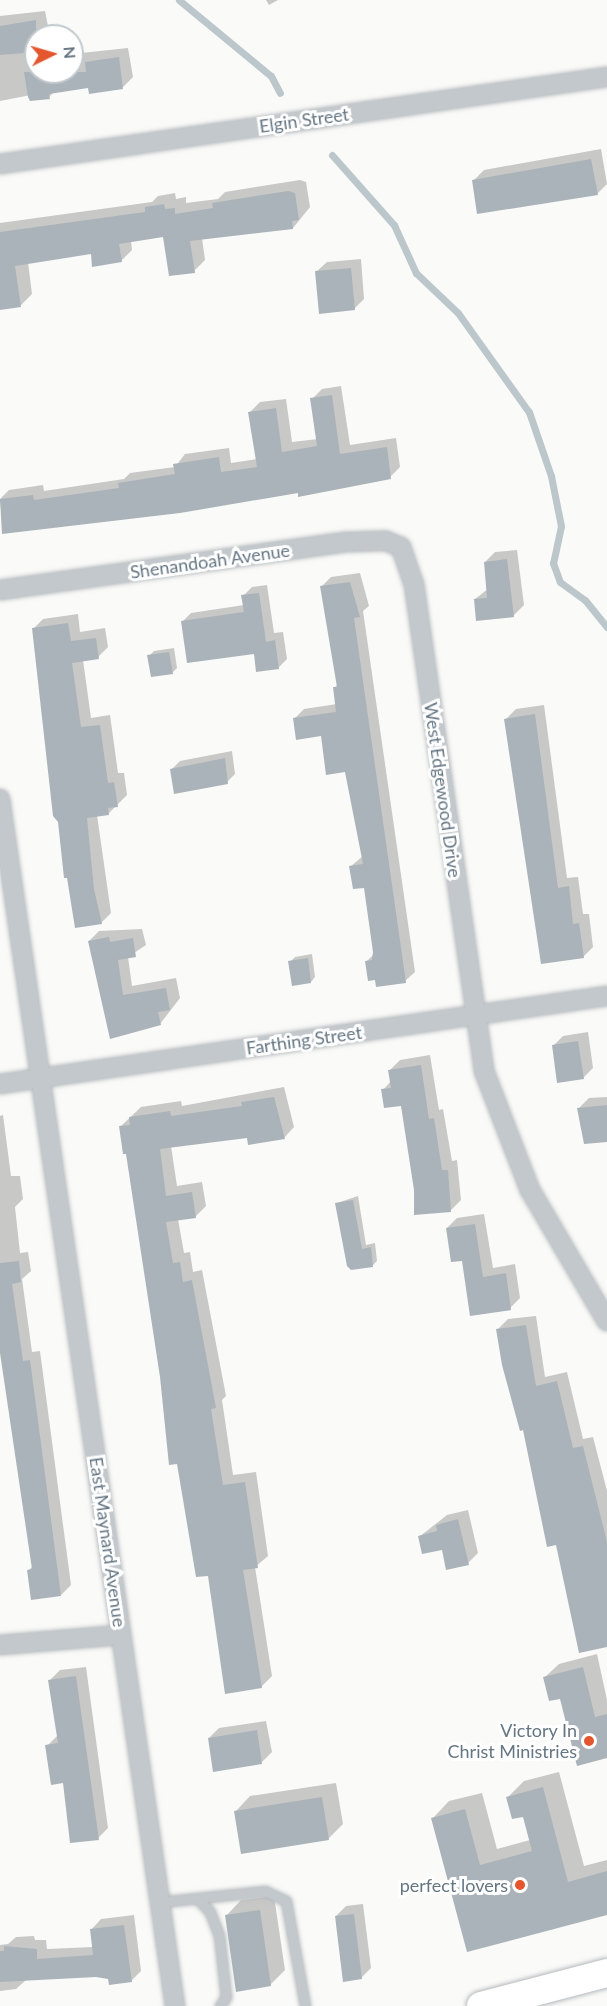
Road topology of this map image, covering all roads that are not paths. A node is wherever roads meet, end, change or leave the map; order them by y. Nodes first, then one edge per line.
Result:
1 (607, 77) edge
2 (0, 164) edge
3 (409, 564) joint
4 (0, 590) edge
5 (0, 799) edge
6 (607, 996) edge
7 (476, 1015) junction
8 (41, 1078) junction
9 (0, 1084) edge
10 (607, 1321) edge
11 (122, 1635) junction
12 (0, 1645) edge
13 (197, 1898) junction
14 (160, 1902) junction
15 (607, 1973) edge
16 (534, 1999) edge
17 (176, 2006) edge
18 (220, 2006) edge
19 (305, 2006) edge
20 (481, 2006) edge

1 - 2 street, Elgin Street
3 - 4 street, Shenandoah Avenue
3 - 7 street, West Edgewood Drive
5 - 8 street, East Maynard Avenue
6 - 7 street, Farthing Street
7 - 8 street, Farthing Street
7 - 10 street, West Edgewood Drive
8 - 9 street, Farthing Street
8 - 11 street, East Maynard Avenue
11 - 12 street
11 - 14 street, East Maynard Avenue
13 - 14 lane
13 - 18 lane
13 - 19 lane
14 - 17 street, East Maynard Avenue
15 - 16 main road
16 - 20 main road

